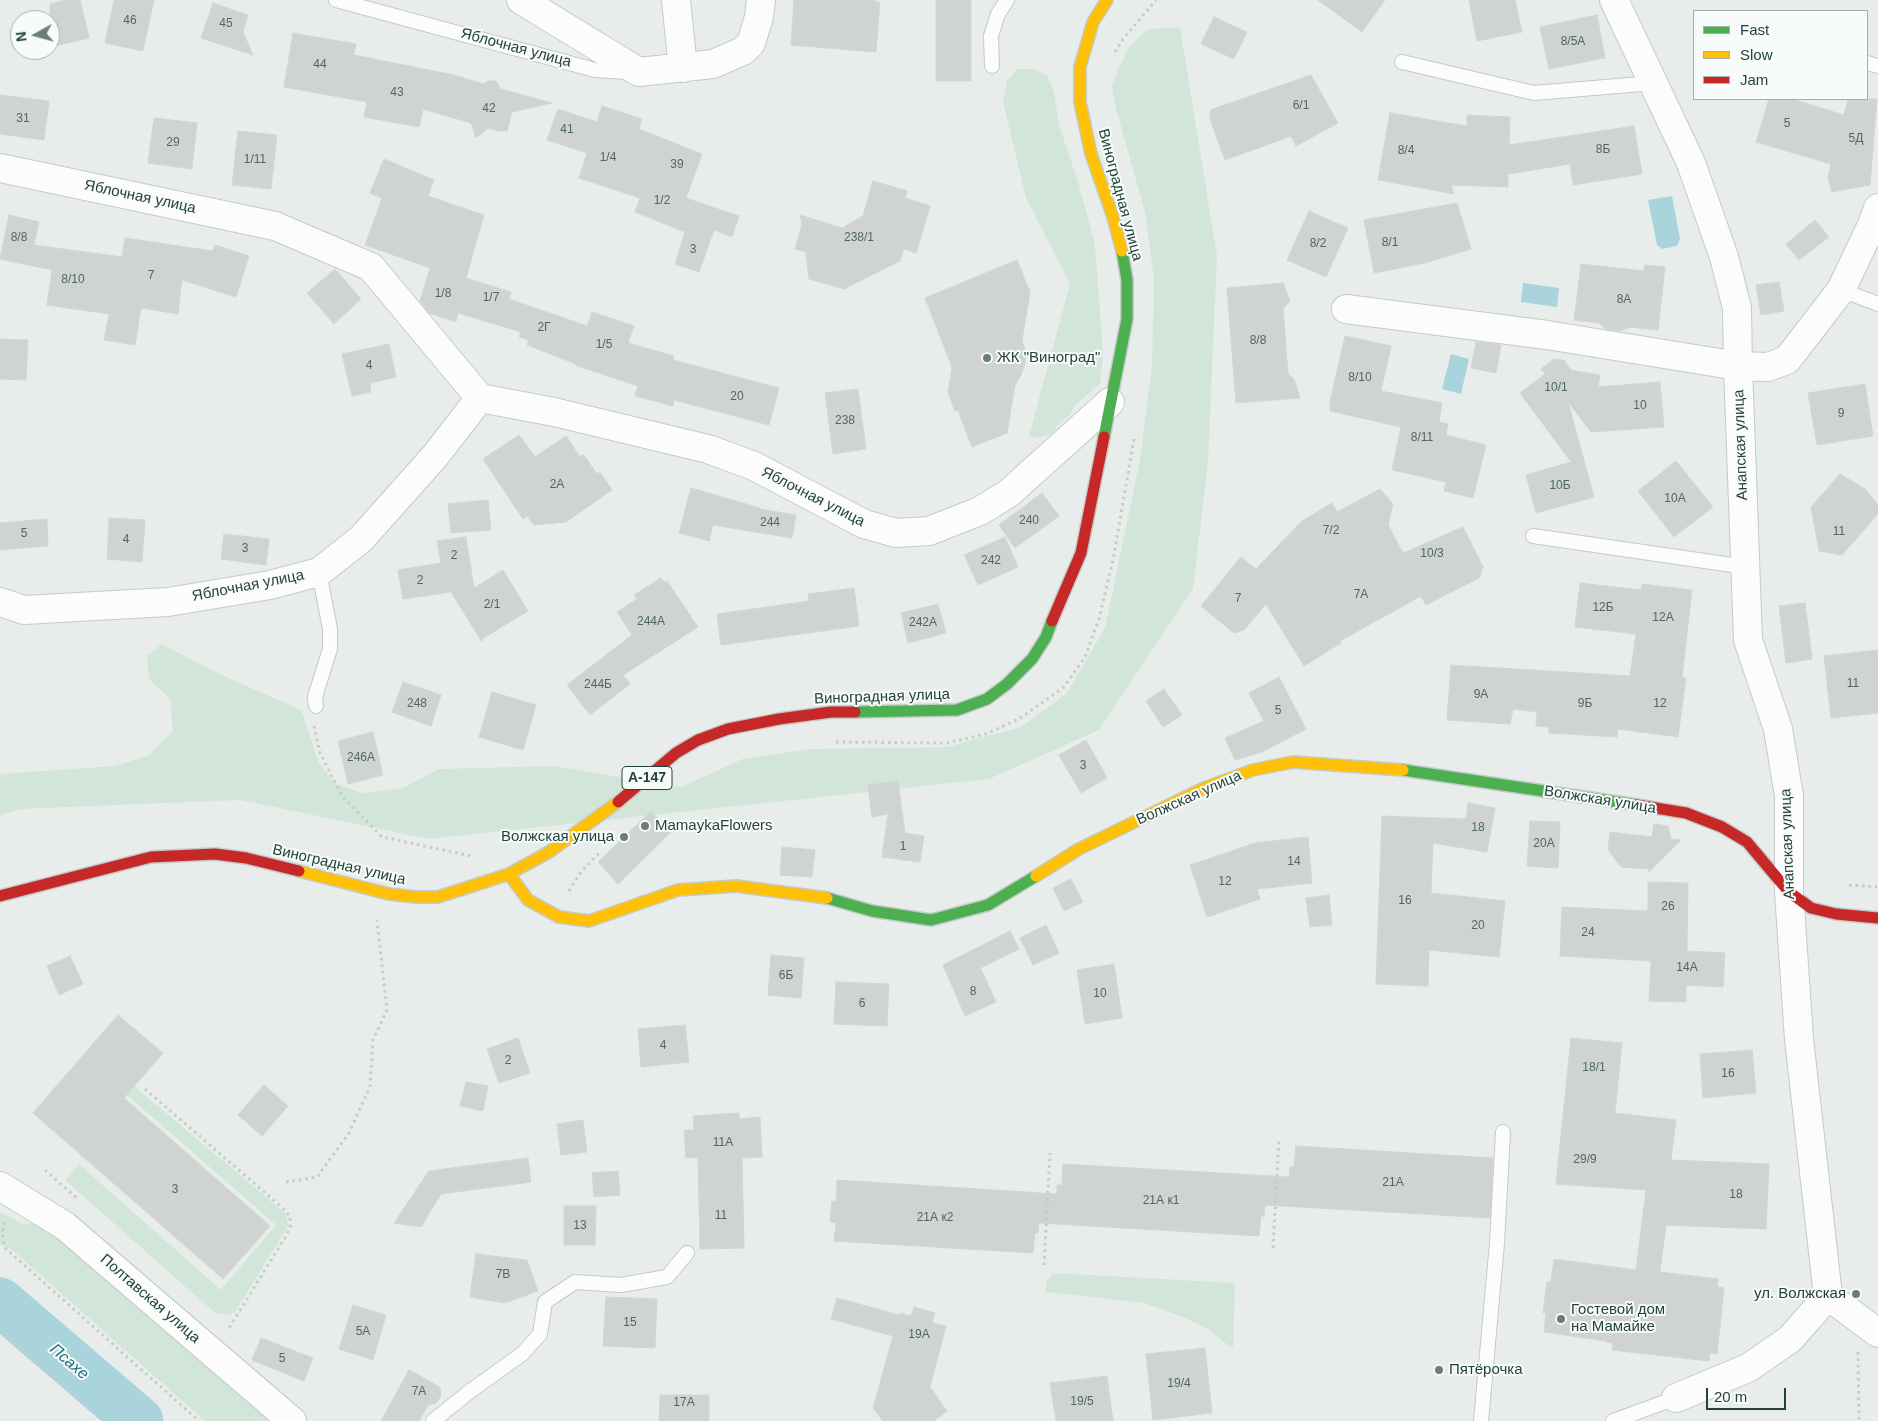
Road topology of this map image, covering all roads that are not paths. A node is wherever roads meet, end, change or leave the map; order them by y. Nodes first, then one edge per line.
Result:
1 (336, 0) edge
2 (521, 0) edge
3 (676, 0) edge
4 (760, 0) edge
5 (1007, 0) edge
6 (1107, 0) edge
7 (1614, 0) edge
8 (1402, 62) dead end
9 (992, 66) dead end
10 (683, 68) junction
11 (639, 72) junction
12 (1653, 83) junction
13 (0, 168) edge
14 (1876, 225) edge
15 (1841, 290) junction
16 (1878, 304) edge
17 (1346, 309) dead end
18 (1738, 366) junction
19 (480, 398) junction
20 (1110, 402) junction
21 (1533, 536) dead end
22 (1746, 567) junction
23 (319, 572) junction
24 (0, 602) edge
25 (316, 706) road end
26 (510, 874) junction
27 (1789, 892) junction
28 (0, 896) edge
29 (1878, 918) edge
30 (1503, 1132) dead end
31 (0, 1186) edge
32 (687, 1253) dead end
33 (1828, 1296) junction
34 (1868, 1325) edge
35 (1676, 1398) joint
36 (292, 1421) edge
37 (433, 1421) edge
38 (1481, 1421) edge
39 (1613, 1421) edge

1 - 11 lane, Яблочная улица
2 - 11 street, Яблочная улица
3 - 10 street
4 - 10 street, Яблочная улица
5 - 9 lane
6 - 20 main road, Виноградная улица
7 - 12 street, Анапская улица
8 - 12 lane
10 - 11 street, Яблочная улица
12 - 18 street, Анапская улица
13 - 19 street, Яблочная улица
14 - 15 street
15 - 16 lane
15 - 18 street
17 - 18 street
18 - 22 street, Анапская улица
19 - 20 street, Яблочная улица
19 - 23 street, Яблочная улица
20 - 26 main road, Виноградная улица / А-147
21 - 22 lane
22 - 27 street, Анапская улица
23 - 24 street, Яблочная улица
23 - 25 lane
26 - 27 main road, Волжская улица
26 - 28 main road, Виноградная улица / А-147
27 - 29 main road, Волжская улица
27 - 33 street, Анапская улица
30 - 38 lane
31 - 36 street, Полтавская улица
32 - 37 lane
33 - 34 street
33 - 35 street
35 - 39 lane

